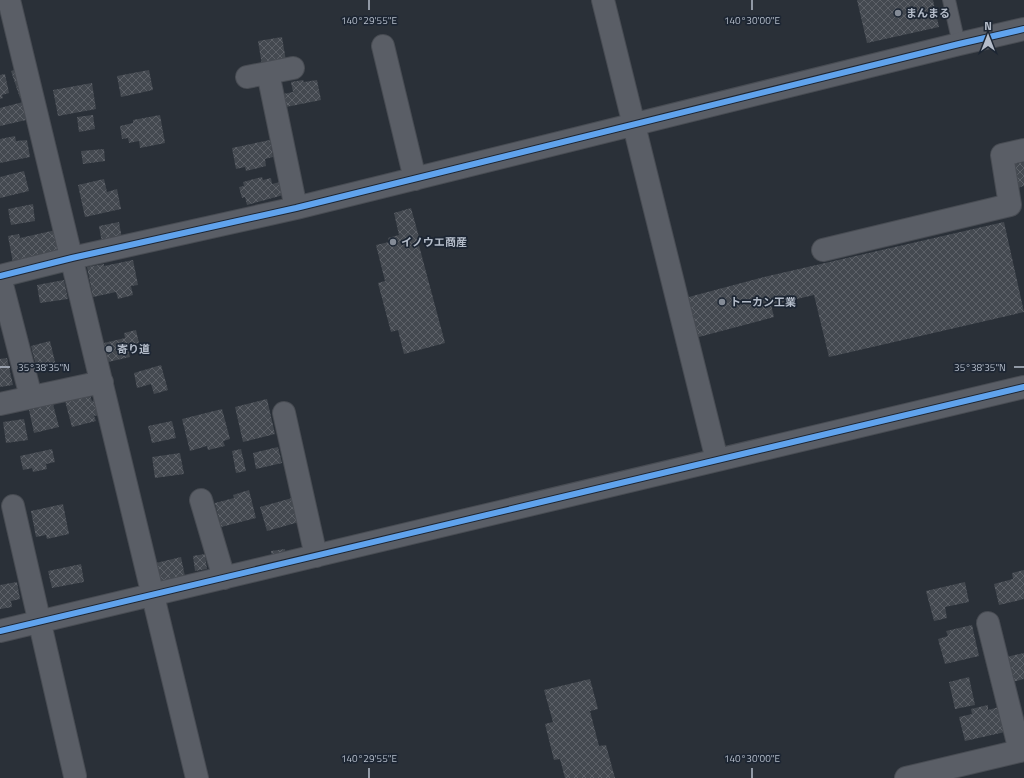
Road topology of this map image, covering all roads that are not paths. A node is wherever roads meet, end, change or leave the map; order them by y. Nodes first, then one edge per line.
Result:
1 (9, 0) edge
2 (603, 0) edge
3 (949, 0) edge
4 (1024, 29) edge
5 (959, 44) junction
6 (382, 46) dead end
7 (293, 68) dead end
8 (268, 74) junction
9 (247, 77) dead end
10 (634, 124) junction
11 (1024, 150) edge
12 (415, 179) junction
13 (296, 208) junction
14 (823, 250) dead end
15 (72, 258) junction
16 (0, 277) edge
17 (102, 382) junction
18 (1024, 387) edge
19 (31, 397) junction
20 (0, 404) edge
21 (284, 413) dead end
22 (717, 460) junction
23 (201, 500) dead end
24 (13, 506) dead end
25 (316, 556) junction
26 (224, 578) junction
27 (153, 595) junction
28 (39, 622) junction
29 (988, 622) dead end
30 (0, 631) edge
31 (1022, 750) edge
32 (75, 776) dead end
33 (197, 778) edge
34 (906, 778) edge

1 - 15 street
2 - 10 street
3 - 5 lane
4 - 5 street
5 - 10 street
6 - 12 street
7 - 8 street
8 - 9 street
8 - 13 street
10 - 12 street
10 - 22 street
11 - 14 street
12 - 13 street
13 - 15 street
15 - 16 street
15 - 17 street
16 - 19 street
17 - 19 street
17 - 27 street
18 - 22 street
19 - 20 street
21 - 25 street
22 - 25 street
23 - 26 street
24 - 28 street
25 - 26 street
26 - 27 street
27 - 28 street
27 - 33 street
28 - 30 street
28 - 32 street
29 - 31 street
31 - 34 street

